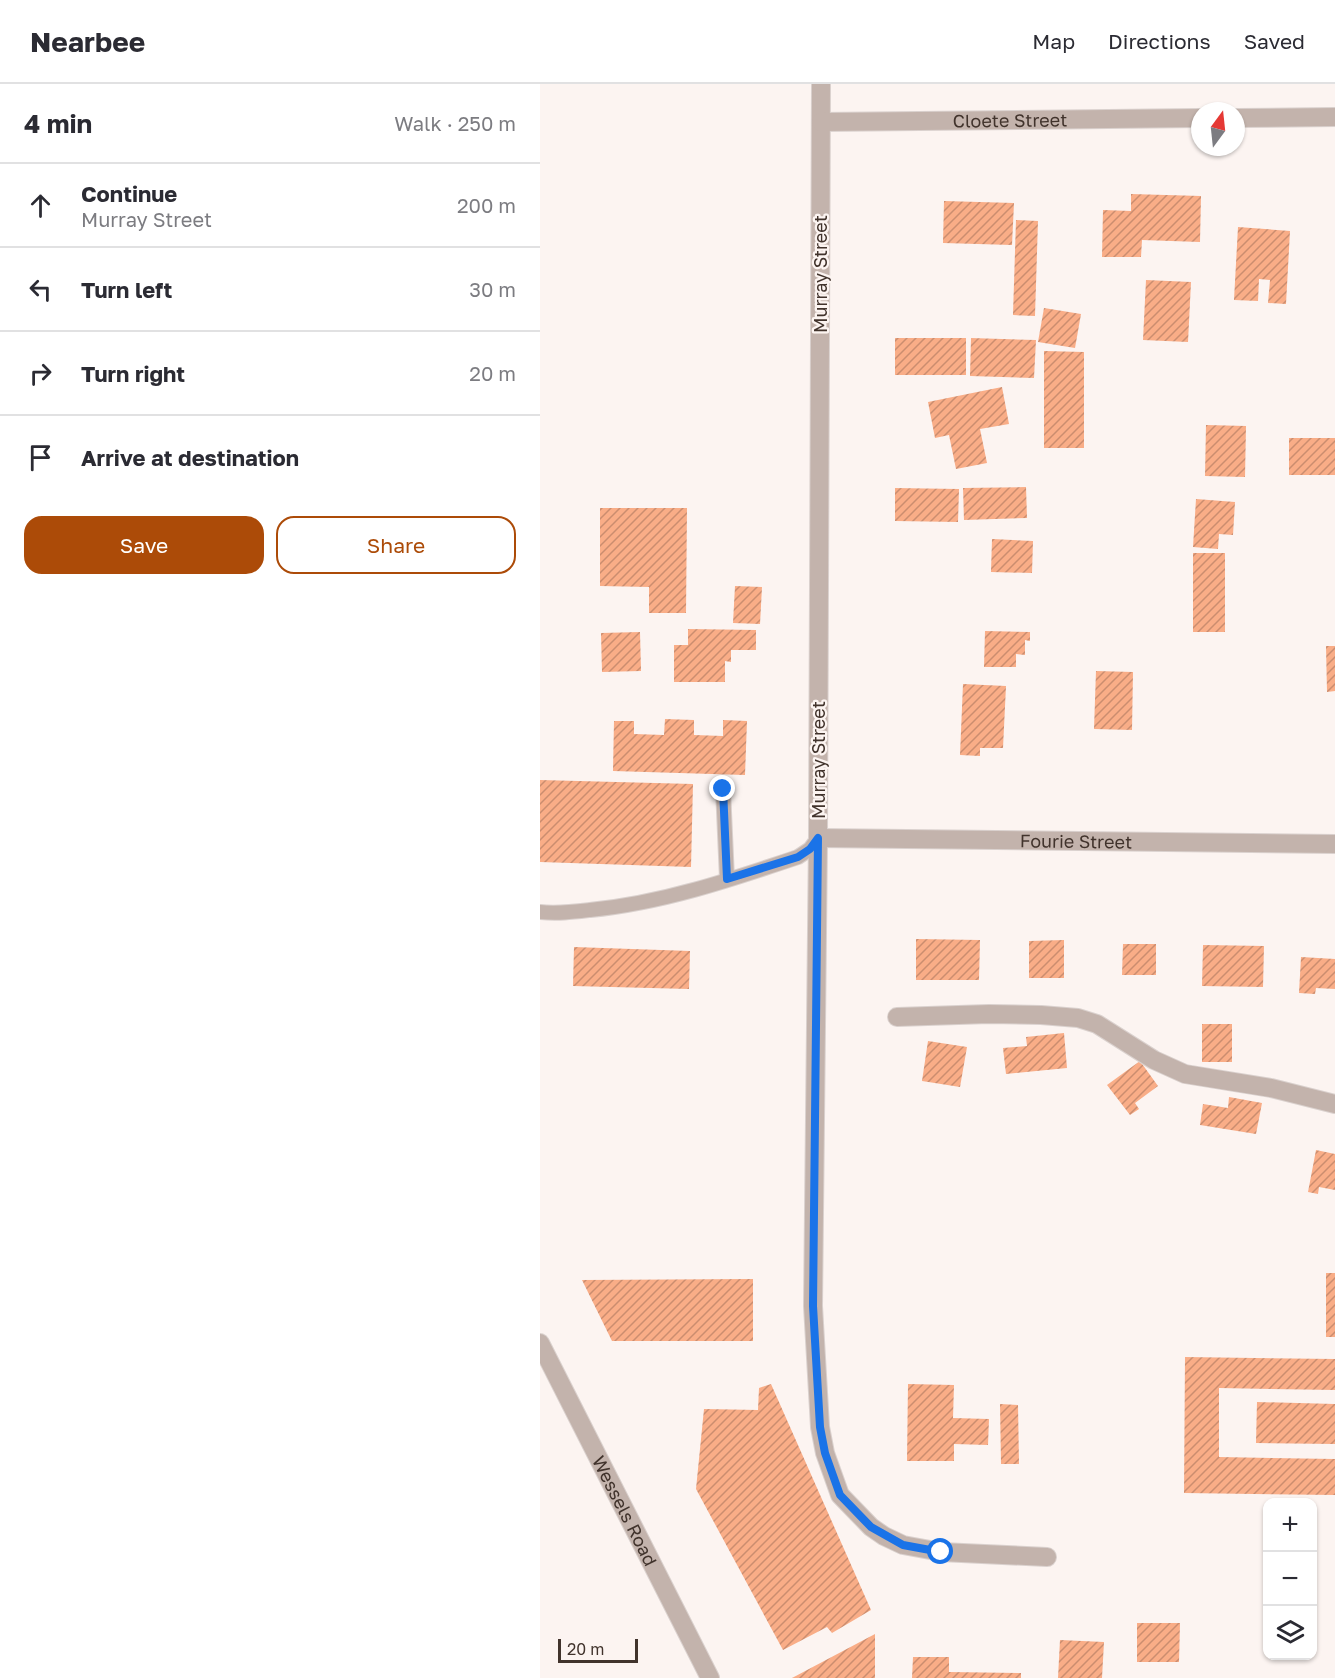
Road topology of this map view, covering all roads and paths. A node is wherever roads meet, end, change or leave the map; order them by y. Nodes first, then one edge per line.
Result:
1 (820, 84) edge
2 (1335, 117) edge
3 (1191, 118) edge
4 (1245, 118) edge
5 (821, 122) junction
6 (723, 789) dead end
7 (818, 838) junction
8 (1335, 844) edge
9 (727, 879) junction
10 (540, 912) edge
11 (897, 1017) dead end
12 (1335, 1104) edge
13 (540, 1343) edge
14 (1047, 1557) dead end
15 (710, 1678) edge

1 - 5 street, Murray Street
2 - 4 street
3 - 5 street, Cloete Street
5 - 7 street, Murray Street
6 - 9 lane
7 - 8 street, Fourie Street
7 - 9 lane
7 - 14 street, Murray Street
9 - 10 lane
11 - 12 street
13 - 15 street, Wessels Road

